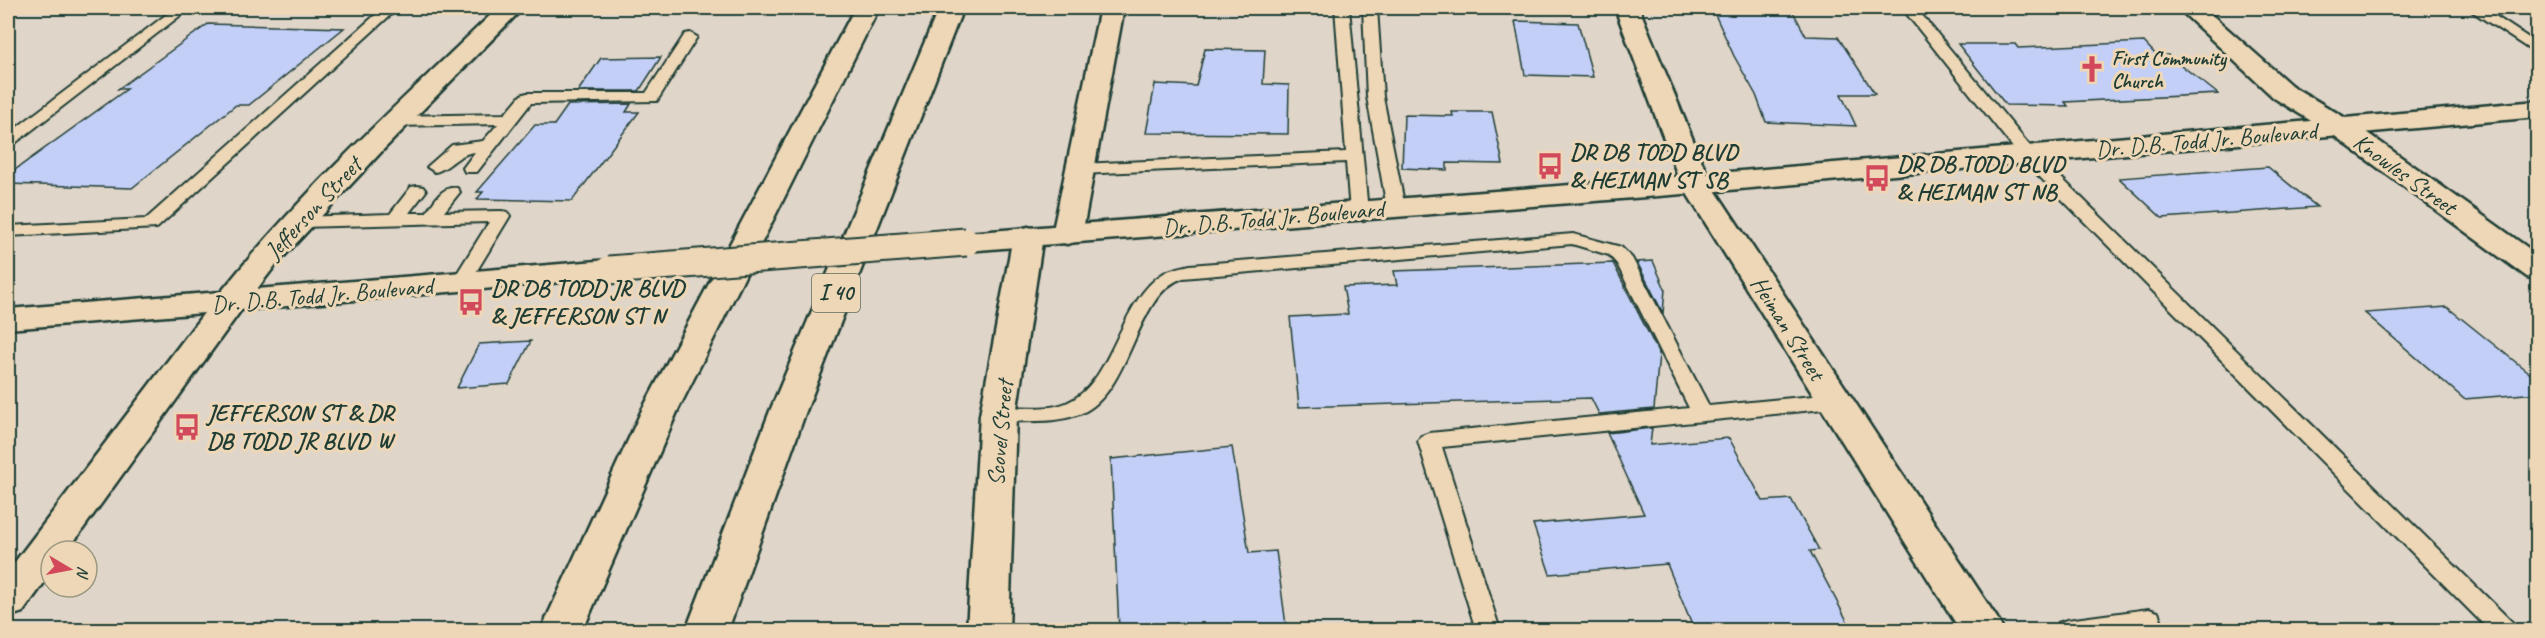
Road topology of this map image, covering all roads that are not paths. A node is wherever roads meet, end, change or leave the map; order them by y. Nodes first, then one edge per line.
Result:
1 (183, 8) edge
2 (391, 8) edge
3 (511, 8) edge
4 (867, 8) edge
5 (951, 8) edge
6 (1112, 8) edge
7 (1342, 8) edge
8 (1370, 8) edge
9 (1627, 8) edge
10 (1909, 8) edge
11 (2190, 8) edge
12 (2474, 8) edge
13 (690, 37) dead end
14 (2538, 51) edge
15 (2538, 109) edge
16 (510, 118) junction
17 (395, 121) junction
18 (2342, 128) junction
19 (12, 134) edge
20 (488, 146) junction
21 (2028, 155) junction
22 (1354, 157) junction
23 (435, 167) dead end
24 (471, 168) dead end
25 (1080, 169) junction
26 (1696, 184) junction
27 (417, 191) dead end
28 (451, 192) dead end
29 (1396, 208) junction
30 (1359, 212) junction
31 (431, 218) junction
32 (395, 219) junction
33 (300, 222) junction
34 (8, 231) edge
35 (1067, 235) junction
36 (1028, 236) junction
37 (2538, 270) edge
38 (460, 283) junction
39 (228, 303) junction
40 (8, 319) edge
41 (1834, 401) junction
42 (999, 414) junction
43 (1703, 414) junction
44 (8, 601) edge
45 (2149, 619) dead end
46 (562, 630) edge
47 (707, 630) edge
48 (988, 630) edge
49 (1488, 630) edge
50 (1982, 630) edge
51 (2067, 630) edge
52 (2504, 630) edge

1 - 19 lane
2 - 34 lane
3 - 17 main road, Jefferson Street
4 - 46 main road
5 - 47 main road, I 40
6 - 25 main road
7 - 22 lane
8 - 29 lane
9 - 26 main road, Heiman Street
10 - 21 lane
11 - 18 main road, Knowles Street
12 - 14 lane
13 - 16 lane
15 - 18 main road, Dr. D.B. Todd Jr. Boulevard
16 - 17 lane
16 - 20 lane
17 - 33 main road, Jefferson Street
18 - 21 main road, Dr. D.B. Todd Jr. Boulevard
18 - 37 main road, Knowles Street
20 - 23 lane
20 - 24 lane
21 - 26 main road, Dr. D.B. Todd Jr. Boulevard
21 - 52 lane
22 - 25 lane
22 - 30 lane
25 - 35 main road
26 - 29 main road, Dr. D.B. Todd Jr. Boulevard
26 - 41 main road, Heiman Street
27 - 32 lane
28 - 31 lane
29 - 30 main road, Dr. D.B. Todd Jr. Boulevard
30 - 35 main road, Dr. D.B. Todd Jr. Boulevard
31 - 32 lane
31 - 38 lane
32 - 33 lane
33 - 39 main road, Jefferson Street
35 - 36 main road, Dr. D.B. Todd Jr. Boulevard
36 - 38 main road, Dr. D.B. Todd Jr. Boulevard, bridge
36 - 42 main road, Scovel Street
38 - 39 main road, Dr. D.B. Todd Jr. Boulevard
39 - 40 main road, Dr. D.B. Todd Jr. Boulevard
39 - 44 main road, Jefferson Street
41 - 43 lane
41 - 50 main road, Heiman Street
42 - 43 lane
42 - 48 main road, Scovel Street
43 - 49 lane
45 - 51 lane

